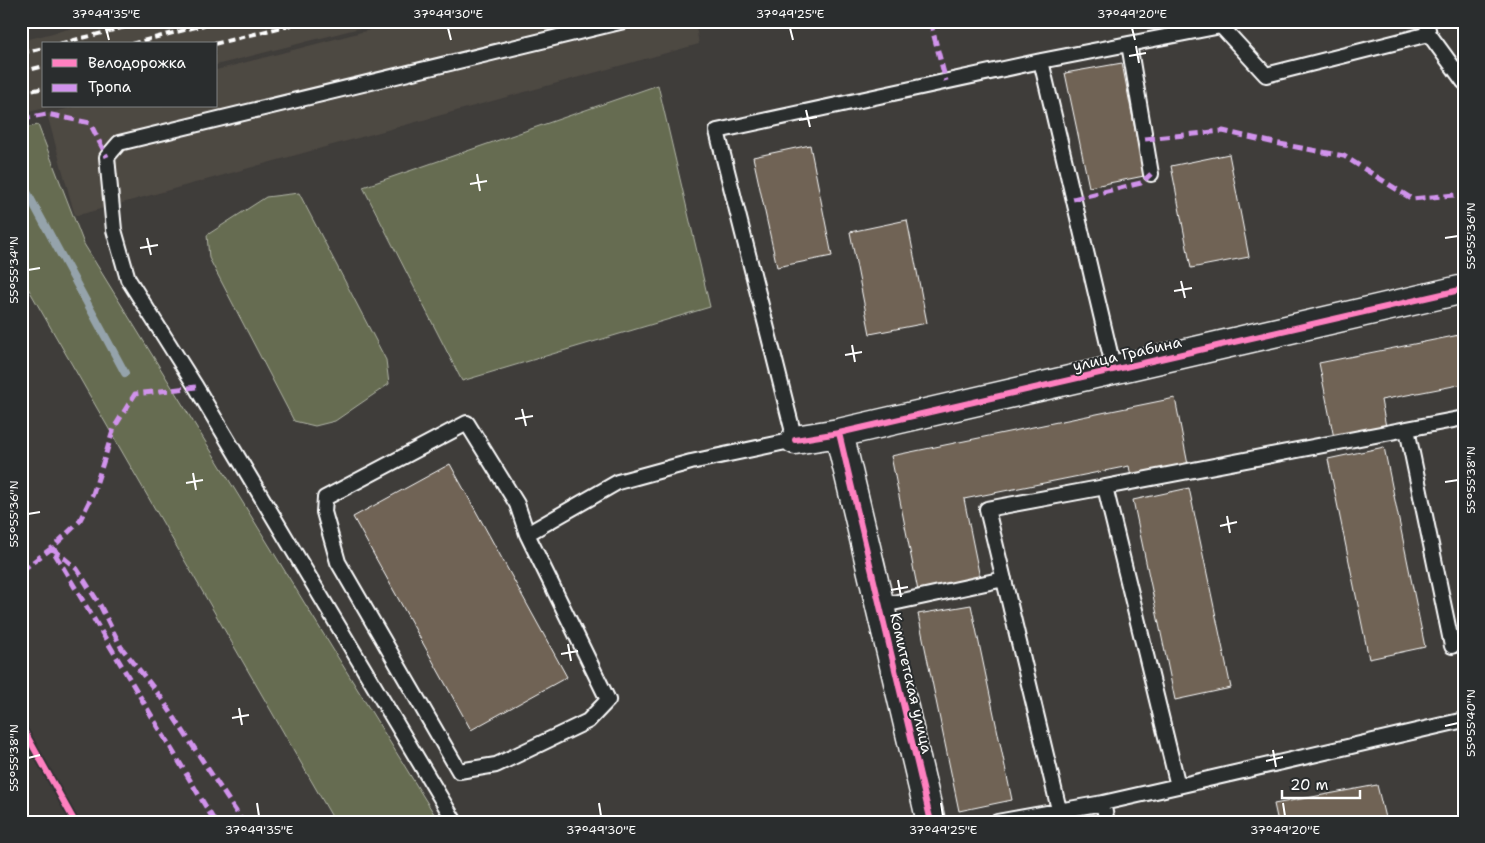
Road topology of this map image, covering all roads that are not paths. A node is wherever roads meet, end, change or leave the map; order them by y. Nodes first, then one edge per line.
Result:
1 (624, 21) edge
2 (1428, 28) edge
3 (1129, 44) junction
4 (1041, 61) junction
5 (1464, 82) edge
6 (1151, 174) dead end
7 (1464, 289) edge
8 (1114, 370) junction
9 (1464, 418) edge
10 (1407, 429) junction
11 (839, 433) junction
12 (795, 440) junction
13 (1105, 487) junction
14 (528, 534) junction
15 (1004, 579) junction
16 (879, 606) junction
17 (1452, 646) dead end
18 (1464, 720) edge
19 (1178, 786) junction
20 (1103, 803) junction
21 (1061, 816) edge
22 (455, 822) edge
23 (931, 822) edge
24 (997, 822) edge
25 (1107, 822) edge

1 - 22 lane
2 - 3 lane
2 - 5 lane
3 - 4 lane
3 - 6 lane
4 - 8 lane
4 - 12 lane
7 - 8 street, улица Грабина
8 - 11 street, улица Грабина
9 - 10 lane
10 - 13 lane
10 - 17 lane
11 - 12 street, улица Грабина
11 - 16 street, Комитетская улица
12 - 14 lane
13 - 15 lane
13 - 19 lane
14 - 14 lane
15 - 16 lane
15 - 21 lane
16 - 23 street, Комитетская улица
18 - 19 lane
19 - 20 lane
20 - 21 lane
20 - 25 lane
21 - 24 lane

